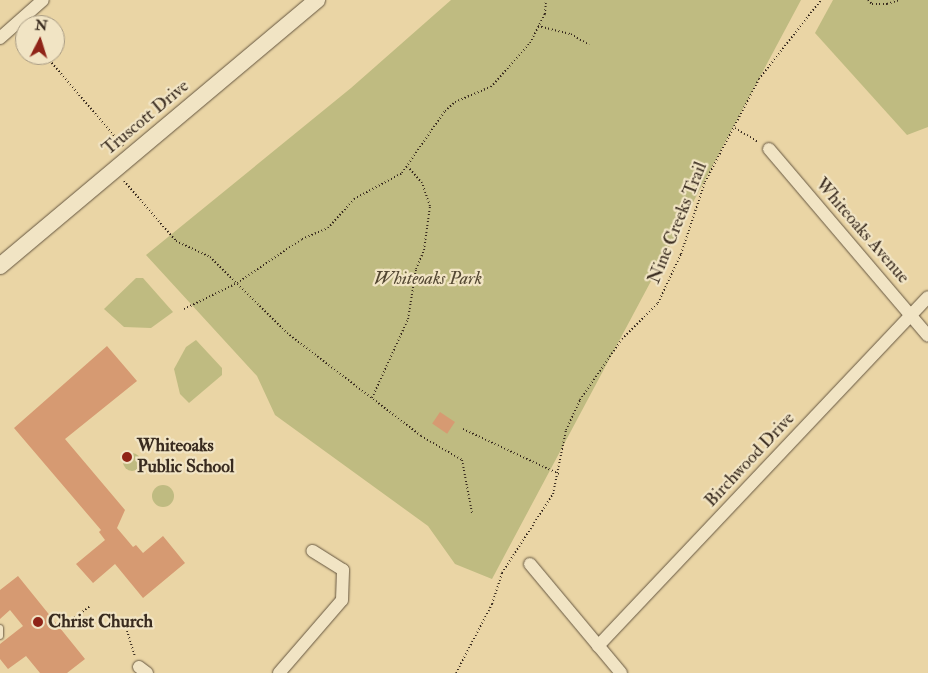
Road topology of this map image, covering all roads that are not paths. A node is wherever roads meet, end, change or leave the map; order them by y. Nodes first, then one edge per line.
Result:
1 (317, 0) edge
2 (41, 1) edge
3 (0, 38) edge
4 (769, 149) road end
5 (0, 266) edge
6 (928, 297) edge
7 (911, 315) junction
8 (928, 336) edge
9 (312, 551) dead end
10 (530, 564) dead end
11 (0, 628) edge
12 (0, 636) edge
13 (598, 646) junction
14 (279, 673) edge
15 (621, 673) edge

1 - 5 street, Truscott Drive
2 - 3 street
4 - 7 street, Whiteoaks Avenue
6 - 7 street, Birchwood Drive
7 - 8 street, Whiteoaks Avenue
7 - 13 street, Birchwood Drive
9 - 14 street
10 - 13 street
11 - 12 lane
13 - 15 street

